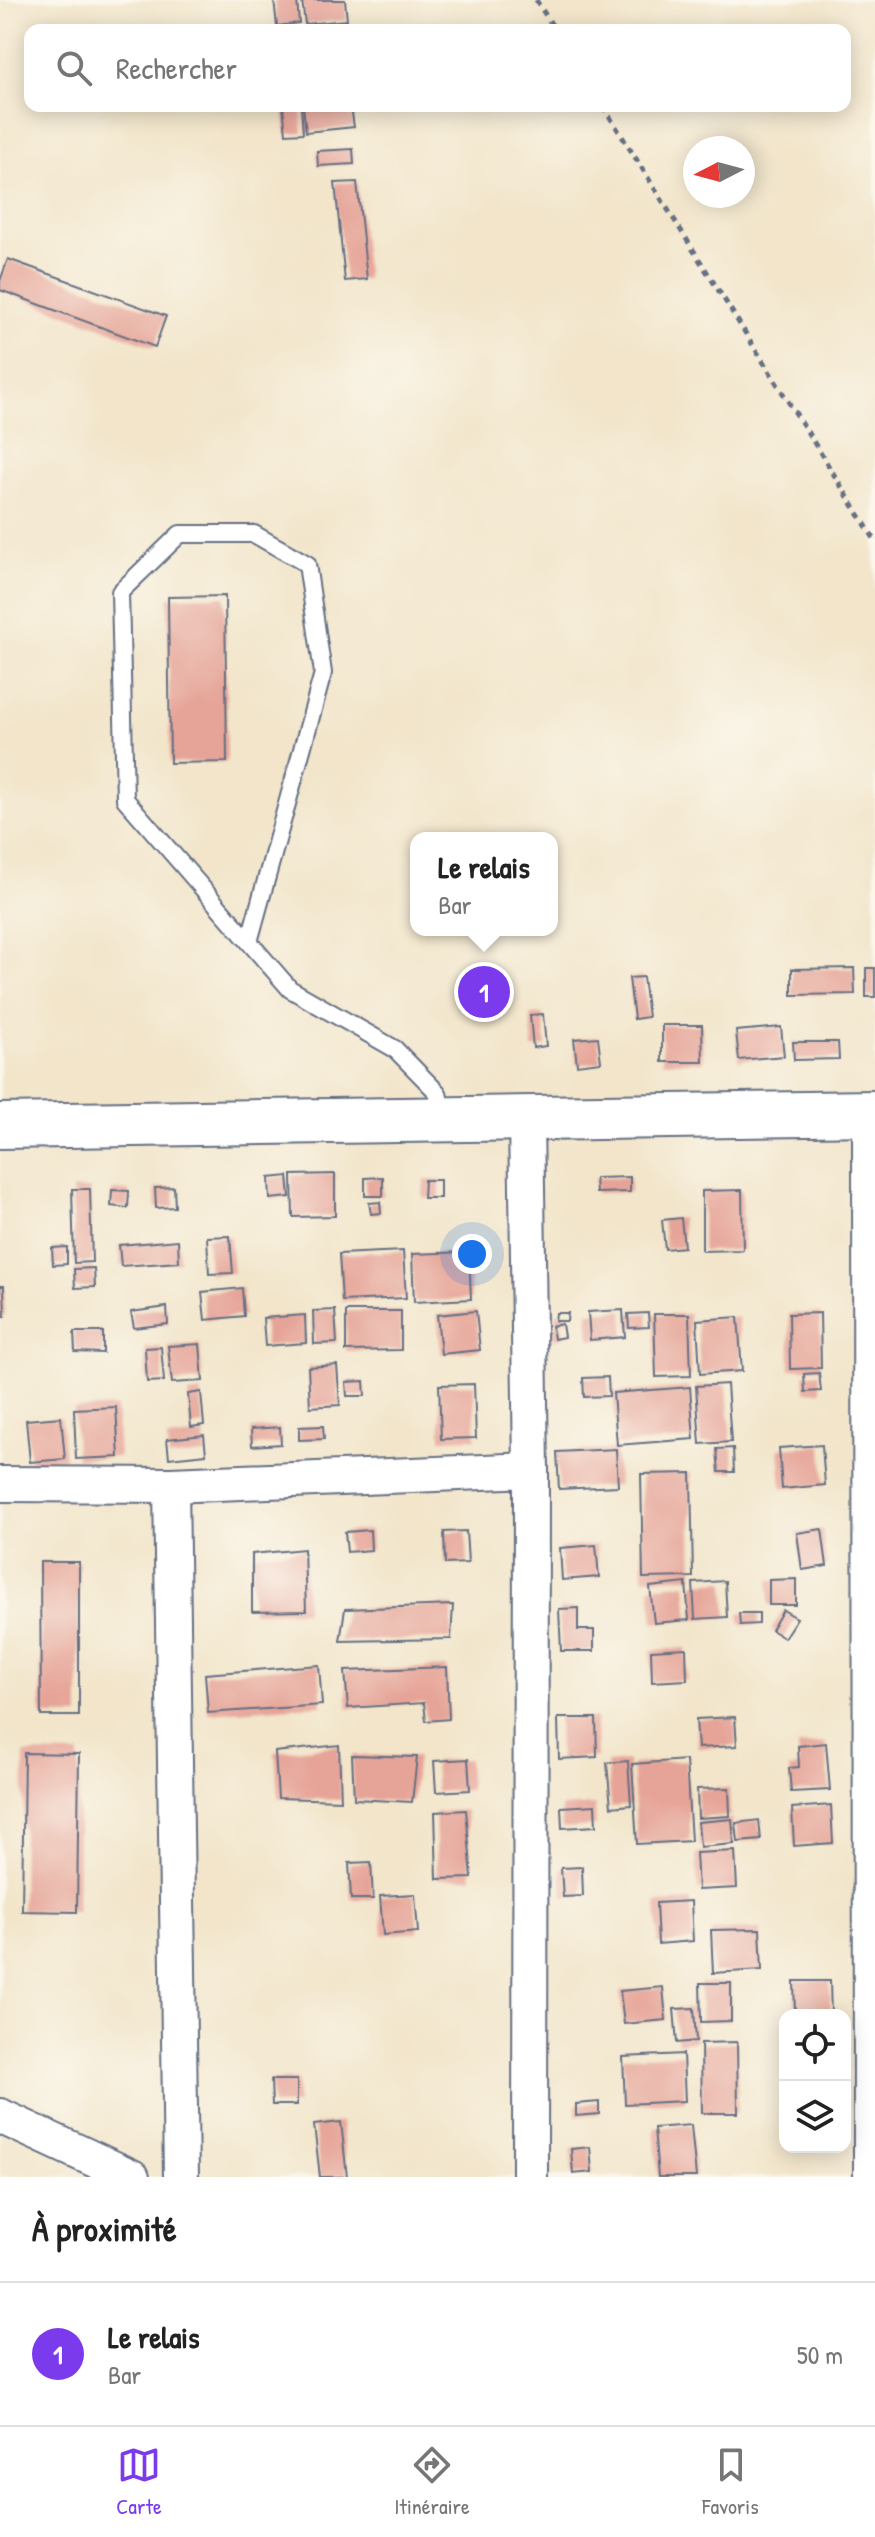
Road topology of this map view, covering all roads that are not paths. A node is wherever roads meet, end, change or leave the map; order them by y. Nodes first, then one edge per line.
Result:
1 (249, 942) junction
2 (872, 1113) edge
3 (526, 1118) junction
4 (444, 1121) junction
5 (0, 1126) edge
6 (531, 1470) junction
7 (0, 1484) edge
8 (171, 1485) junction
9 (0, 2116) edge
10 (132, 2177) edge
11 (181, 2177) edge
12 (530, 2177) edge
13 (871, 2177) edge

1 - 1 lane
1 - 4 lane
2 - 3 main road
2 - 13 street
3 - 4 main road
3 - 6 street
4 - 5 main road
6 - 8 street
6 - 12 street
7 - 8 street
8 - 11 street
9 - 10 street

